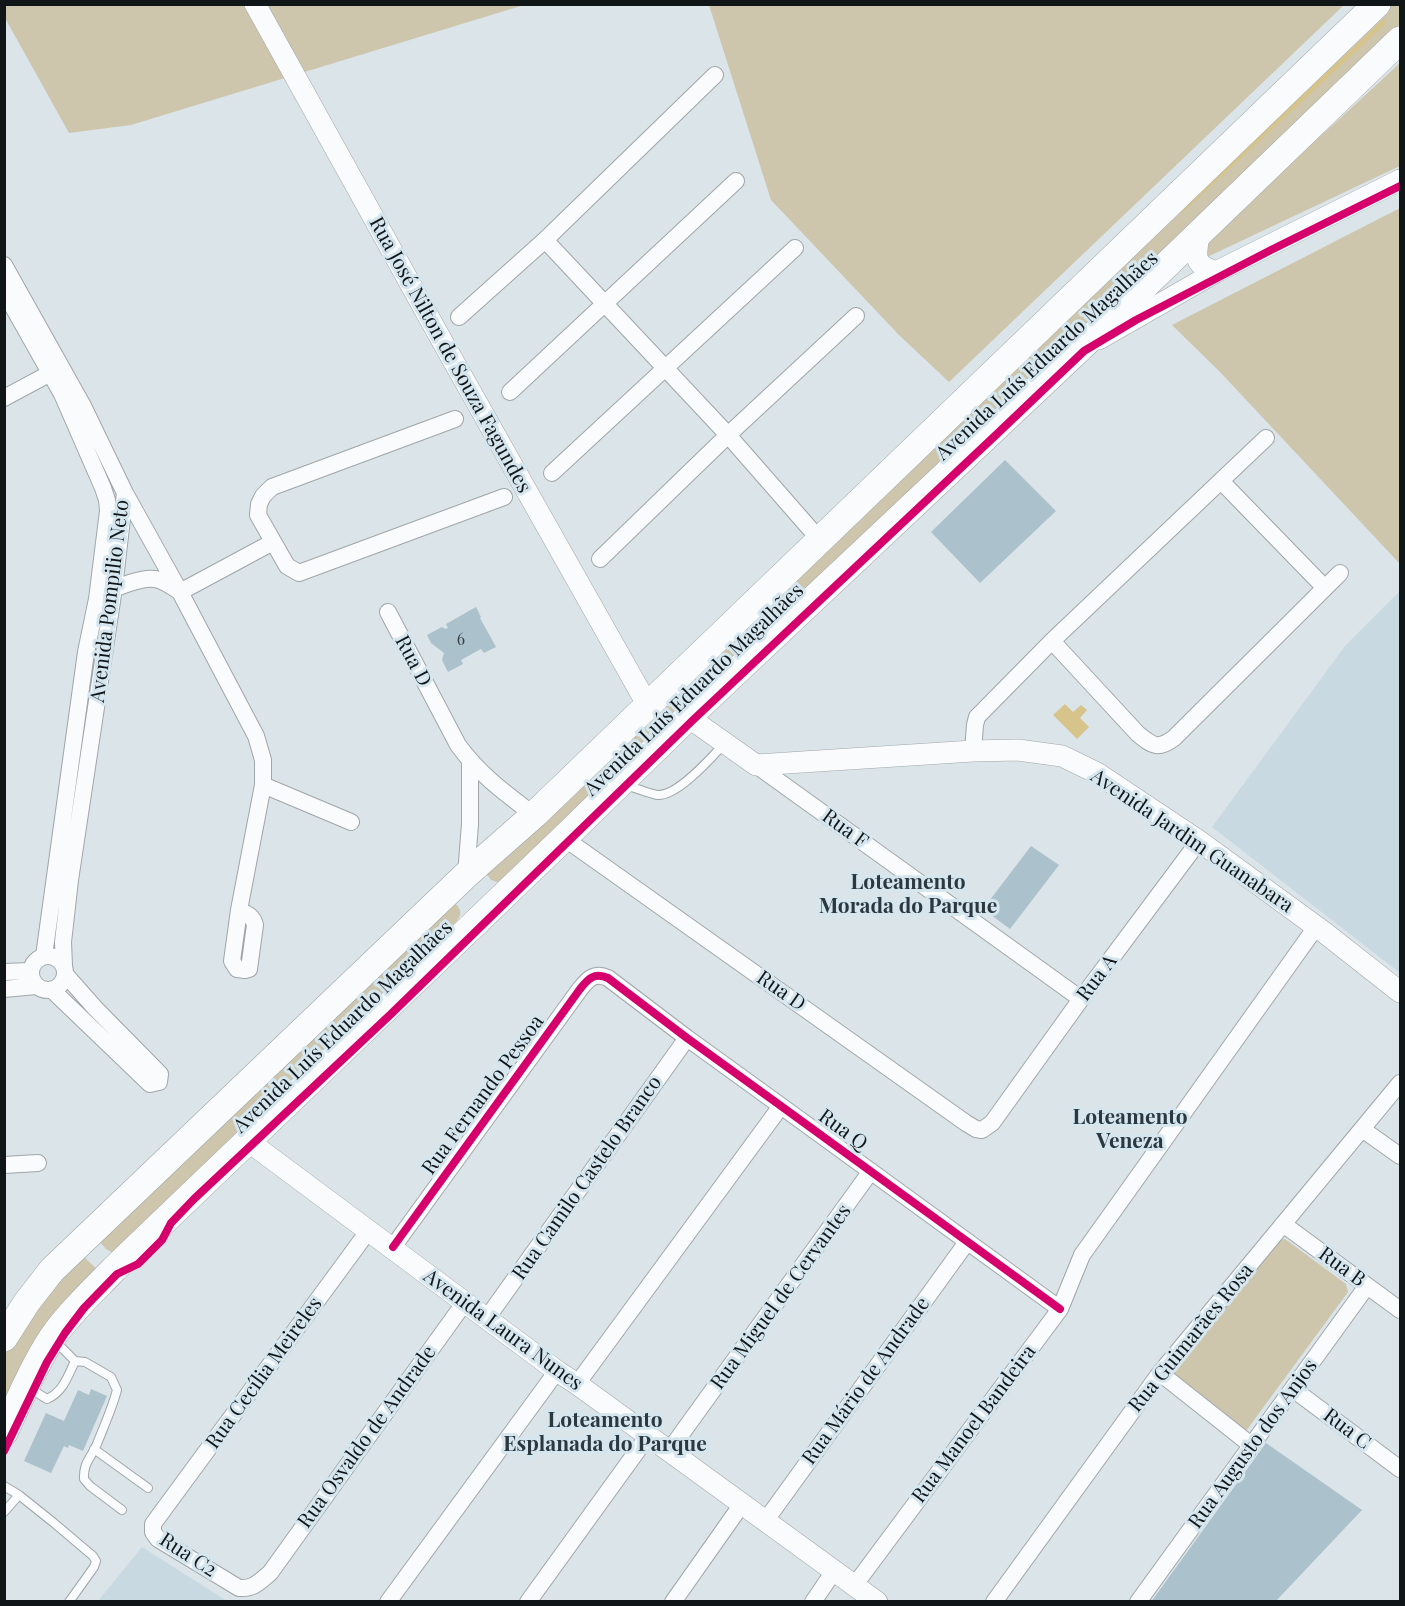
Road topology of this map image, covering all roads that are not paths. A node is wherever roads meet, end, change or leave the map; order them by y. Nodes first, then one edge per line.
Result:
1 (255, 4) edge
2 (1377, 4) edge
3 (1401, 40) edge
4 (715, 75) dead end
5 (1401, 180) edge
6 (736, 181) dead end
7 (1199, 235) junction
8 (545, 240) junction
9 (795, 248) dead end
10 (4, 265) edge
11 (1216, 272) junction
12 (4, 291) edge
13 (605, 303) junction
14 (856, 316) dead end
15 (459, 317) dead end
16 (1075, 353) junction
17 (665, 368) junction
18 (56, 371) junction
19 (510, 392) dead end
20 (4, 398) edge
21 (455, 419) dead end
22 (728, 435) junction
23 (1266, 438) dead end
24 (552, 473) dead end
25 (1221, 481) junction
26 (125, 494) junction
27 (504, 497) dead end
28 (819, 539) junction
29 (273, 542) junction
30 (600, 559) dead end
31 (1341, 573) dead end
32 (114, 588) junction
33 (1325, 588) junction
34 (180, 592) junction
35 (97, 599) junction
36 (388, 612) dead end
37 (1052, 641) junction
38 (647, 704) junction
39 (688, 717) junction
40 (724, 744) junction
41 (974, 751) junction
42 (470, 761) junction
43 (756, 765) junction
44 (619, 783) junction
45 (263, 785) junction
46 (534, 815) junction
47 (351, 822) dead end
48 (564, 838) junction
49 (1199, 841) junction
50 (501, 845) junction
51 (524, 876) junction
52 (458, 883) junction
53 (239, 910) dead end
54 (475, 923) junction
55 (1316, 927) junction
56 (44, 956) junction
57 (64, 970) junction
58 (4, 972) edge
59 (608, 978) joint
60 (39, 982) junction
61 (4, 989) edge
62 (1401, 992) edge
63 (1081, 999) junction
64 (687, 1038) junction
65 (1401, 1083) edge
66 (781, 1106) junction
67 (996, 1117) joint
68 (1362, 1129) junction
69 (248, 1141) junction
70 (1401, 1156) edge
71 (38, 1163) dead end
72 (4, 1165) edge
73 (872, 1171) junction
74 (1283, 1224) junction
75 (369, 1230) junction
76 (88, 1235) junction
77 (966, 1242) junction
78 (393, 1248) junction
79 (1082, 1255) junction
80 (114, 1269) junction
81 (1368, 1286) junction
82 (1045, 1298) junction
83 (465, 1302) junction
84 (1060, 1309) junction
85 (1401, 1310) edge
86 (487, 1318) junction
87 (4, 1338) edge
88 (52, 1338) junction
89 (75, 1361) junction
90 (557, 1371) junction
91 (1160, 1373) junction
92 (577, 1384) junction
93 (26, 1387) junction
94 (1293, 1389) junction
95 (4, 1433) edge
96 (648, 1436) junction
97 (1251, 1445) junction
98 (94, 1449) junction
99 (669, 1451) junction
100 (1401, 1469) edge
101 (4, 1486) edge
102 (148, 1488) dead end
103 (19, 1495) junction
104 (742, 1504) junction
105 (122, 1510) dead end
106 (4, 1512) edge
107 (160, 1515) joint
108 (766, 1520) junction
109 (834, 1571) junction
110 (270, 1573) joint
111 (854, 1586) junction
112 (69, 1602) edge
113 (388, 1602) edge
114 (528, 1602) edge
115 (673, 1602) edge
116 (813, 1602) edge
117 (877, 1602) edge
118 (994, 1602) edge
119 (1138, 1602) edge

1 - 38 street, Rua José Nilton de Souza Fagundes
2 - 28 main road, Avenida Luís Eduardo Magalhães
3 - 7 main road, Avenida Luís Eduardo Magalhães
4 - 8 street
5 - 11 street
6 - 13 street
7 - 11 street
7 - 16 main road, Avenida Luís Eduardo Magalhães
8 - 13 street
8 - 15 street
9 - 17 street
10 - 18 street, Avenida Pompilio Neto
11 - 16 street
12 - 18 street, Avenida Pompilio Neto
13 - 17 street
13 - 19 street
14 - 22 street
16 - 39 main road, Avenida Luís Eduardo Magalhães
17 - 22 street
17 - 24 street
18 - 20 street
18 - 26 street, Avenida Pompilio Neto
18 - 35 street, Avenida Pompilio Neto
21 - 29 street
22 - 28 street
22 - 30 street
23 - 25 street
25 - 33 street
25 - 37 street
26 - 32 street, Avenida Pompilio Neto
26 - 34 street
27 - 29 street
28 - 38 main road, Avenida Luís Eduardo Magalhães
29 - 34 street
31 - 33 street
32 - 34 street
32 - 35 street
32 - 57 street, Avenida Pompilio Neto
33 - 37 street
34 - 45 street
35 - 56 street, Avenida Pompilio Neto
36 - 42 street, Rua D
37 - 41 street
38 - 46 main road, Avenida Luís Eduardo Magalhães
39 - 40 street
39 - 44 main road, Avenida Luís Eduardo Magalhães
40 - 43 street
40 - 44 lane
41 - 43 street, Avenida Jardim Guanabara
41 - 49 street, Avenida Jardim Guanabara
42 - 46 street, Rua D
42 - 52 street
43 - 63 street, Rua F
44 - 48 main road, Avenida Luís Eduardo Magalhães
45 - 47 street
45 - 53 street
46 - 50 main road, Avenida Luís Eduardo Magalhães
48 - 51 main road, Avenida Luís Eduardo Magalhães
48 - 67 street, Rua D
49 - 55 street, Avenida Jardim Guanabara
49 - 63 street, Rua A
50 - 51 main road
50 - 52 main road, Avenida Luís Eduardo Magalhães
51 - 54 main road, Avenida Luís Eduardo Magalhães
52 - 54 main road
52 - 76 main road, Avenida Luís Eduardo Magalhães
54 - 69 main road, Avenida Luís Eduardo Magalhães
55 - 62 street, Avenida Jardim Guanabara
55 - 79 street, Rua Manoel Bandeira
56 - 57 street
56 - 60 street
57 - 60 street
57 - 60 street
58 - 60 street
59 - 64 street, Rua Q
59 - 78 street, Rua Fernando Pessoa
60 - 61 street
63 - 67 street, Rua A
64 - 66 street, Rua Q
64 - 86 street, Rua Camilo Castelo Branco
65 - 68 street, Rua Guimarães Rosa
66 - 73 street, Rua Q
66 - 92 street
68 - 70 street
68 - 74 street, Rua Guimarães Rosa
69 - 75 street, Avenida Laura Nunes
69 - 80 main road, Avenida Luís Eduardo Magalhães
71 - 72 street
73 - 77 street, Rua Q
73 - 99 street, Rua Miguel de Cervantes
74 - 81 street, Rua B
74 - 91 street, Rua Guimarães Rosa
75 - 78 street, Avenida Laura Nunes
75 - 107 street, Rua Cecília Meireles
76 - 80 main road
76 - 87 main road, Avenida Luís Eduardo Magalhães
77 - 82 street, Rua Q
77 - 108 street, Rua Mário de Andrade
78 - 83 street, Avenida Laura Nunes
79 - 82 street, Rua Manoel Bandeira
79 - 84 street, Rua Manoel Bandeira
80 - 88 main road, Avenida Luís Eduardo Magalhães
81 - 85 street, Rua B
81 - 94 street, Rua Augusto dos Anjos
82 - 84 street, Rua Q
83 - 86 street, Avenida Laura Nunes
83 - 110 street, Rua Osvaldo de Andrade
84 - 111 street, Rua Manoel Bandeira
86 - 90 street, Avenida Laura Nunes
88 - 89 lane
88 - 93 main road, Avenida Luís Eduardo Magalhães
89 - 93 lane
89 - 98 lane
90 - 92 street, Avenida Laura Nunes
90 - 113 street
91 - 97 street
91 - 118 street, Rua Guimarães Rosa
92 - 96 street, Avenida Laura Nunes
93 - 95 main road, Avenida Luís Eduardo Magalhães
94 - 97 street, Rua Augusto dos Anjos
94 - 100 street, Rua C
96 - 99 street, Avenida Laura Nunes
96 - 114 street
97 - 119 street, Rua Augusto dos Anjos
98 - 102 lane
98 - 105 lane
99 - 104 street, Avenida Laura Nunes
101 - 103 lane
103 - 106 lane
103 - 112 lane
104 - 108 street, Avenida Laura Nunes
104 - 115 street
107 - 110 street, Rua C2
108 - 109 street, Avenida Laura Nunes
109 - 111 street, Avenida Laura Nunes
109 - 116 street
111 - 117 street, Avenida Laura Nunes

